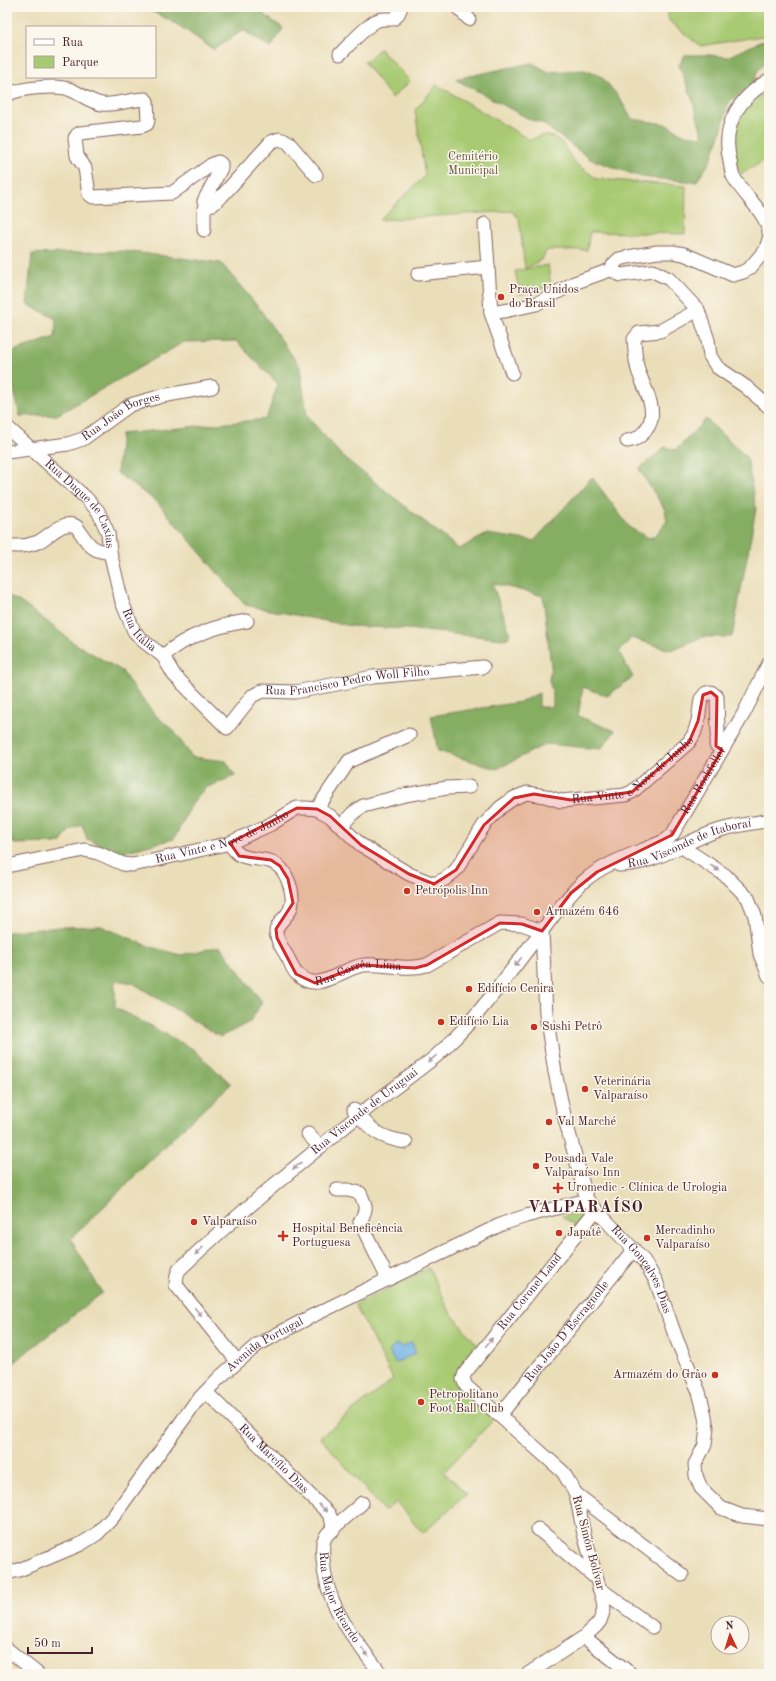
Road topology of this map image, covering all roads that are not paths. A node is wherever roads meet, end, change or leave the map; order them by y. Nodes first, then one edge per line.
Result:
1 (401, 7) edge
2 (458, 7) edge
3 (469, 19) dead end
4 (340, 54) dead end
5 (769, 80) edge
6 (7, 95) edge
7 (316, 175) dead end
8 (207, 205) junction
9 (485, 224) dead end
10 (204, 230) dead end
11 (769, 232) edge
12 (769, 239) edge
13 (488, 267) junction
14 (613, 269) junction
15 (418, 274) dead end
16 (698, 310) junction
17 (490, 313) junction
18 (512, 373) dead end
19 (212, 388) dead end
20 (769, 407) edge
21 (7, 427) edge
22 (627, 441) dead end
23 (31, 449) junction
24 (7, 452) edge
25 (7, 545) edge
26 (110, 552) junction
27 (247, 621) dead end
28 (163, 656) junction
29 (769, 663) edge
30 (483, 667) dead end
31 (227, 728) joint
32 (408, 735) dead end
33 (722, 750) junction
34 (469, 787) dead end
35 (317, 809) junction
36 (769, 820) edge
37 (341, 826) junction
38 (230, 843) junction
39 (682, 847) junction
40 (7, 866) edge
41 (609, 866) junction
42 (542, 931) junction
43 (769, 976) edge
44 (356, 1113) junction
45 (308, 1134) dead end
46 (406, 1142) dead end
47 (320, 1147) junction
48 (337, 1190) dead end
49 (587, 1200) junction
50 (596, 1210) junction
51 (634, 1249) junction
52 (388, 1279) junction
53 (237, 1361) junction
54 (465, 1373) joint
55 (206, 1392) junction
56 (500, 1415) junction
57 (576, 1494) junction
58 (362, 1503) dead end
59 (769, 1519) edge
60 (538, 1529) dead end
61 (333, 1530) junction
62 (7, 1573) edge
63 (682, 1575) dead end
64 (598, 1583) junction
65 (652, 1627) dead end
66 (584, 1637) junction
67 (7, 1649) edge
68 (38, 1674) edge
69 (381, 1674) edge
70 (528, 1674) edge
71 (631, 1674) edge

1 - 4 street
2 - 3 street
5 - 11 street
6 - 8 street
7 - 8 street
8 - 10 street
9 - 13 street
12 - 14 street
13 - 15 street
13 - 17 street
14 - 16 street
14 - 17 street
16 - 20 street
16 - 22 street
17 - 18 street
19 - 23 street, Rua João Borges
21 - 23 street, Rua Duque de Caxias
23 - 24 street, Rua João Borges
23 - 26 street, Rua Duque de Caxias
25 - 26 street, Rua Duque de Caxias
26 - 28 street, Rua Itália
27 - 28 street
28 - 31 street, Rua Itália
29 - 33 street, Rua Rockfeller
30 - 31 street, Rua Francisco Pedro Woll Filho
32 - 35 street
33 - 37 street, Rua Vinte e Nove de Junho
33 -> 41 street, Rua Rockfeller
34 - 37 street
35 - 37 street, Rua Vinte e Nove de Junho
35 - 38 street, Rua Vinte e Nove de Junho
36 - 39 street, Rua Visconde de Itaboraí
38 - 40 street, Rua Vinte e Nove de Junho
38 - 42 street, Rua Corrêa Lima
39 - 41 street, Rua Visconde de Itaboraí
39 -> 43 street
41 - 42 street, Rua Visconde de Itaboraí
42 -> 44 street, Rua Visconde de Uruguai
42 - 49 street, Rua Gonçalves Dias
44 - 46 street
44 - 47 street, Rua Visconde de Uruguai
45 - 47 street
47 -> 53 street, Rua Visconde de Uruguai
48 - 52 street
49 - 50 street, Rua Gonçalves Dias
49 - 52 street, Avenida Portugal
50 - 51 street, Rua Gonçalves Dias
54 -> 50 street, Rua Coronel Land
51 - 56 street, Rua João D´Escragnolle
51 - 59 street, Rua Gonçalves Dias
52 - 53 street, Avenida Portugal
53 - 55 street, Avenida Portugal
54 - 56 street, Rua Simón Bolívar
55 -> 61 street, Rua Marcílio Dias
55 - 62 street, Avenida Portugal
56 - 57 street, Rua Simón Bolívar
57 - 63 street
57 - 64 street, Rua Simón Bolívar
58 - 61 street, Rua Major Ricardo
60 - 64 street
61 -> 69 street, Rua Major Ricardo
64 - 65 street
64 - 66 street, Rua Simón Bolívar
66 - 70 street, Rua Simón Bolívar
66 - 71 street
67 - 68 street

